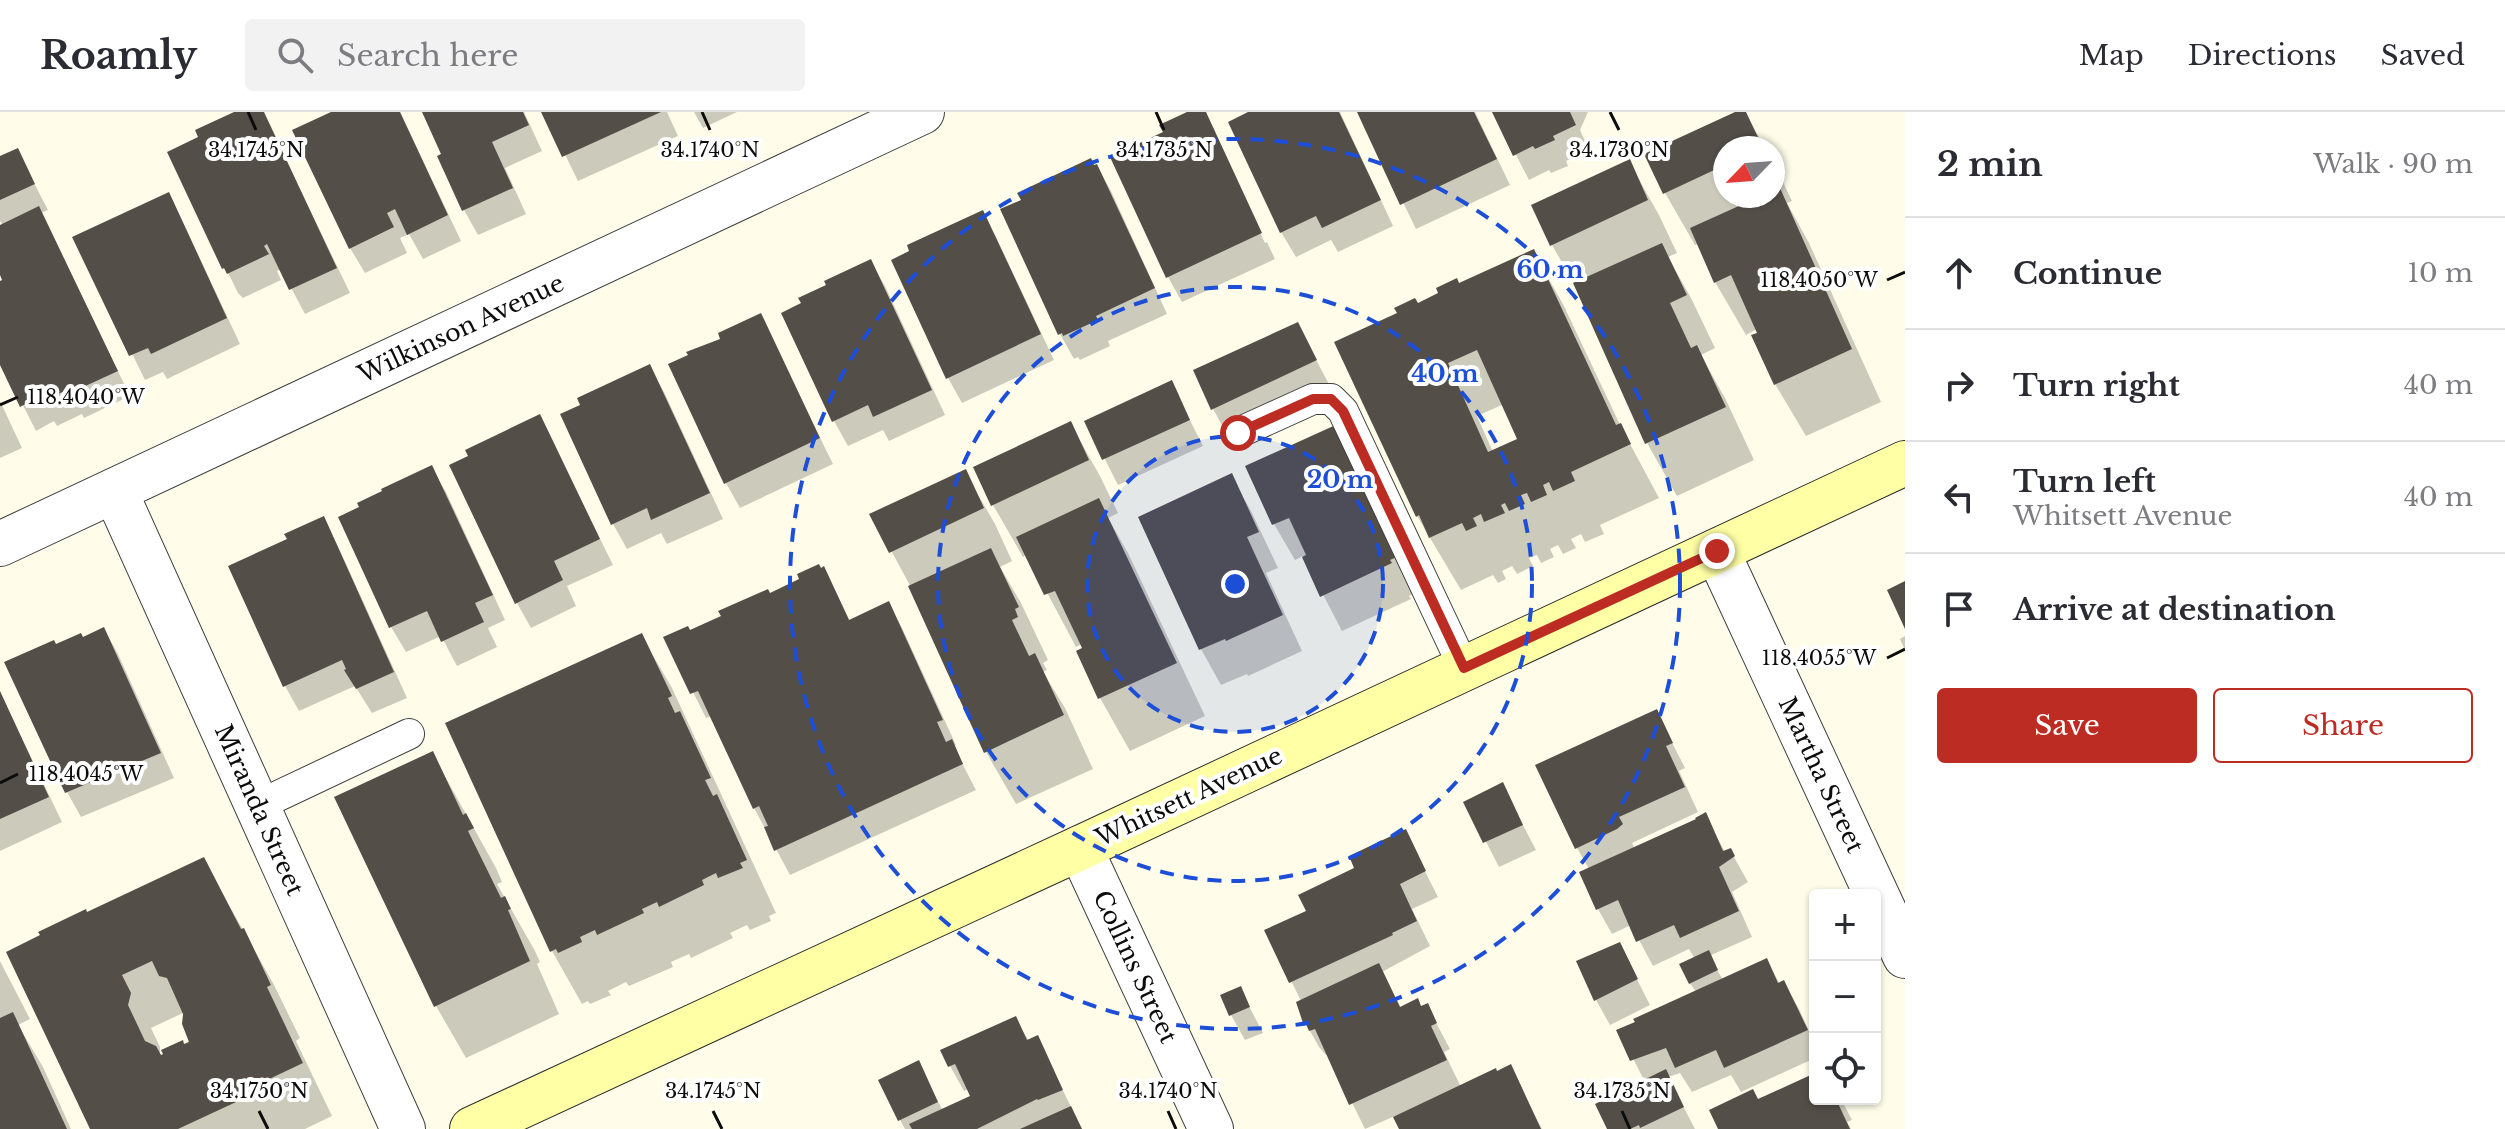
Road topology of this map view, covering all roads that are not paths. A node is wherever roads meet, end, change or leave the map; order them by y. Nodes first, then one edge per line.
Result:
1 (922, 112) edge
2 (1238, 433) dead end
3 (1905, 463) edge
4 (115, 491) junction
5 (0, 544) edge
6 (1717, 551) junction
7 (1464, 668) junction
8 (409, 734) dead end
9 (257, 806) junction
10 (1080, 848) junction
11 (1905, 956) edge
12 (403, 1129) edge
13 (472, 1129) edge
14 (1211, 1129) edge

1 - 4 street, Wilkinson Avenue
2 - 7 lane
3 - 6 main road, Whitsett Avenue
4 - 5 street, Wilkinson Avenue
4 - 9 street, Miranda Street
6 - 7 main road, Whitsett Avenue
6 - 11 street, Martha Street
7 - 10 main road, Whitsett Avenue
8 - 9 lane
9 - 12 street, Miranda Street
10 - 13 main road, Whitsett Avenue
10 - 14 street, Collins Street

